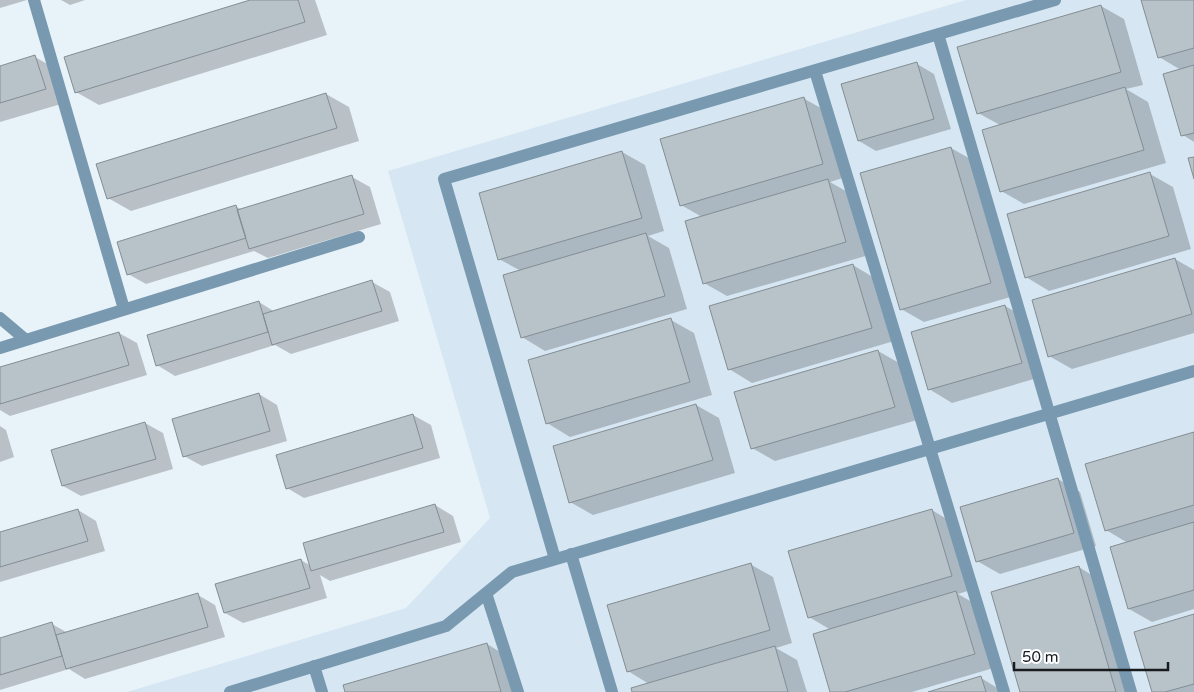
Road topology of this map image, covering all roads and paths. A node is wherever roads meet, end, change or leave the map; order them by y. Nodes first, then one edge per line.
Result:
1 (34, 0) edge
2 (1055, 0) edge
3 (938, 34) junction
4 (815, 71) junction
5 (359, 237) dead end
6 (124, 309) junction
7 (0, 318) edge
8 (26, 340) junction
9 (0, 348) edge
10 (1194, 371) edge
11 (1049, 414) junction
12 (930, 449) junction
13 (571, 554) junction
14 (555, 559) junction
15 (486, 593) junction
16 (314, 666) junction
17 (230, 692) edge
18 (322, 692) edge
19 (518, 692) edge
20 (612, 692) edge
21 (1004, 692) edge
22 (1131, 692) edge

1 - 6 lane
2 - 3 lane
3 - 4 lane
3 - 11 lane
4 - 12 lane
4 - 14 lane
5 - 6 lane
6 - 8 lane
7 - 8 lane
8 - 9 lane
10 - 11 lane
11 - 12 lane
11 - 22 lane
12 - 13 lane
12 - 21 lane
13 - 14 lane
13 - 20 lane
14 - 15 lane
15 - 16 lane
15 - 19 lane
16 - 17 lane
16 - 18 lane

